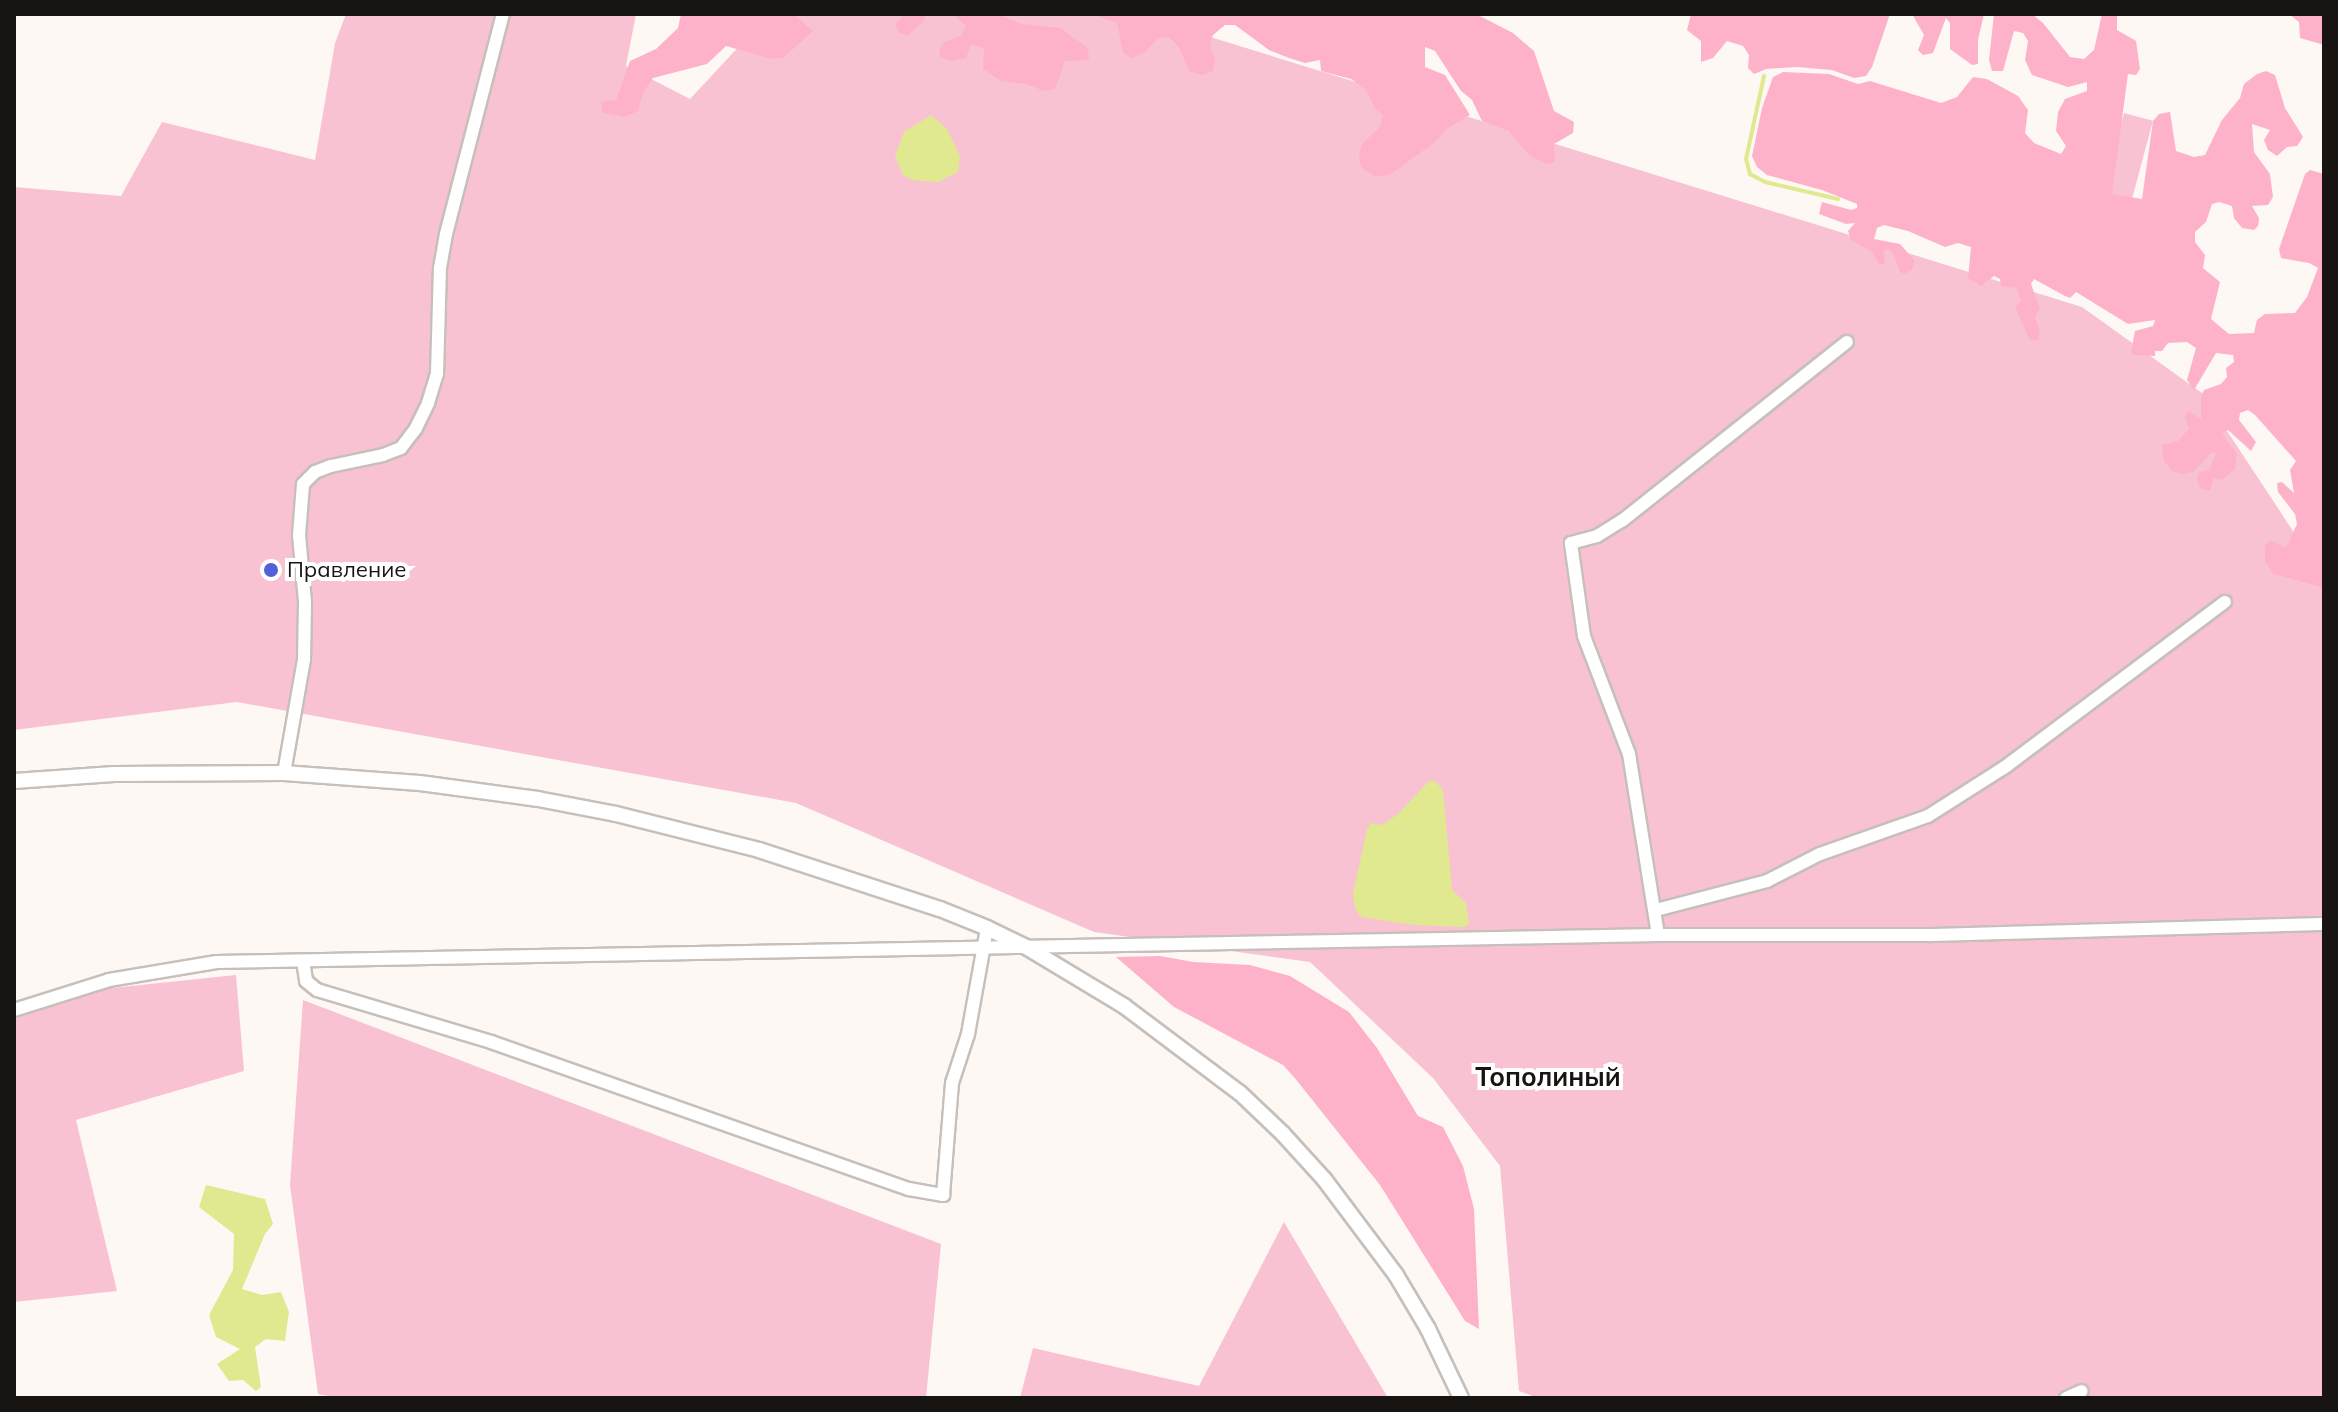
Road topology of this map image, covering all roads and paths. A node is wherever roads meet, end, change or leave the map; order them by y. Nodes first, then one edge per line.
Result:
1 (503, 14) edge
2 (1847, 342) dead end
3 (2225, 602) dead end
4 (284, 773) junction
5 (14, 781) edge
6 (1656, 910) junction
7 (2324, 924) edge
8 (987, 928) junction
9 (1658, 935) junction
10 (1028, 948) junction
11 (983, 949) junction
12 (303, 961) junction
13 (14, 1010) edge
14 (2082, 1391) dead end
15 (1461, 1398) edge
16 (2066, 1398) edge

1 - 4 street
2 - 6 street
3 - 6 street
4 - 5 street
4 - 8 street
6 - 9 street
7 - 9 street
8 - 10 street
8 - 11 street
9 - 10 street
10 - 11 street
10 - 15 street
11 - 12 street
11 - 12 street
12 - 13 street
14 - 16 street

